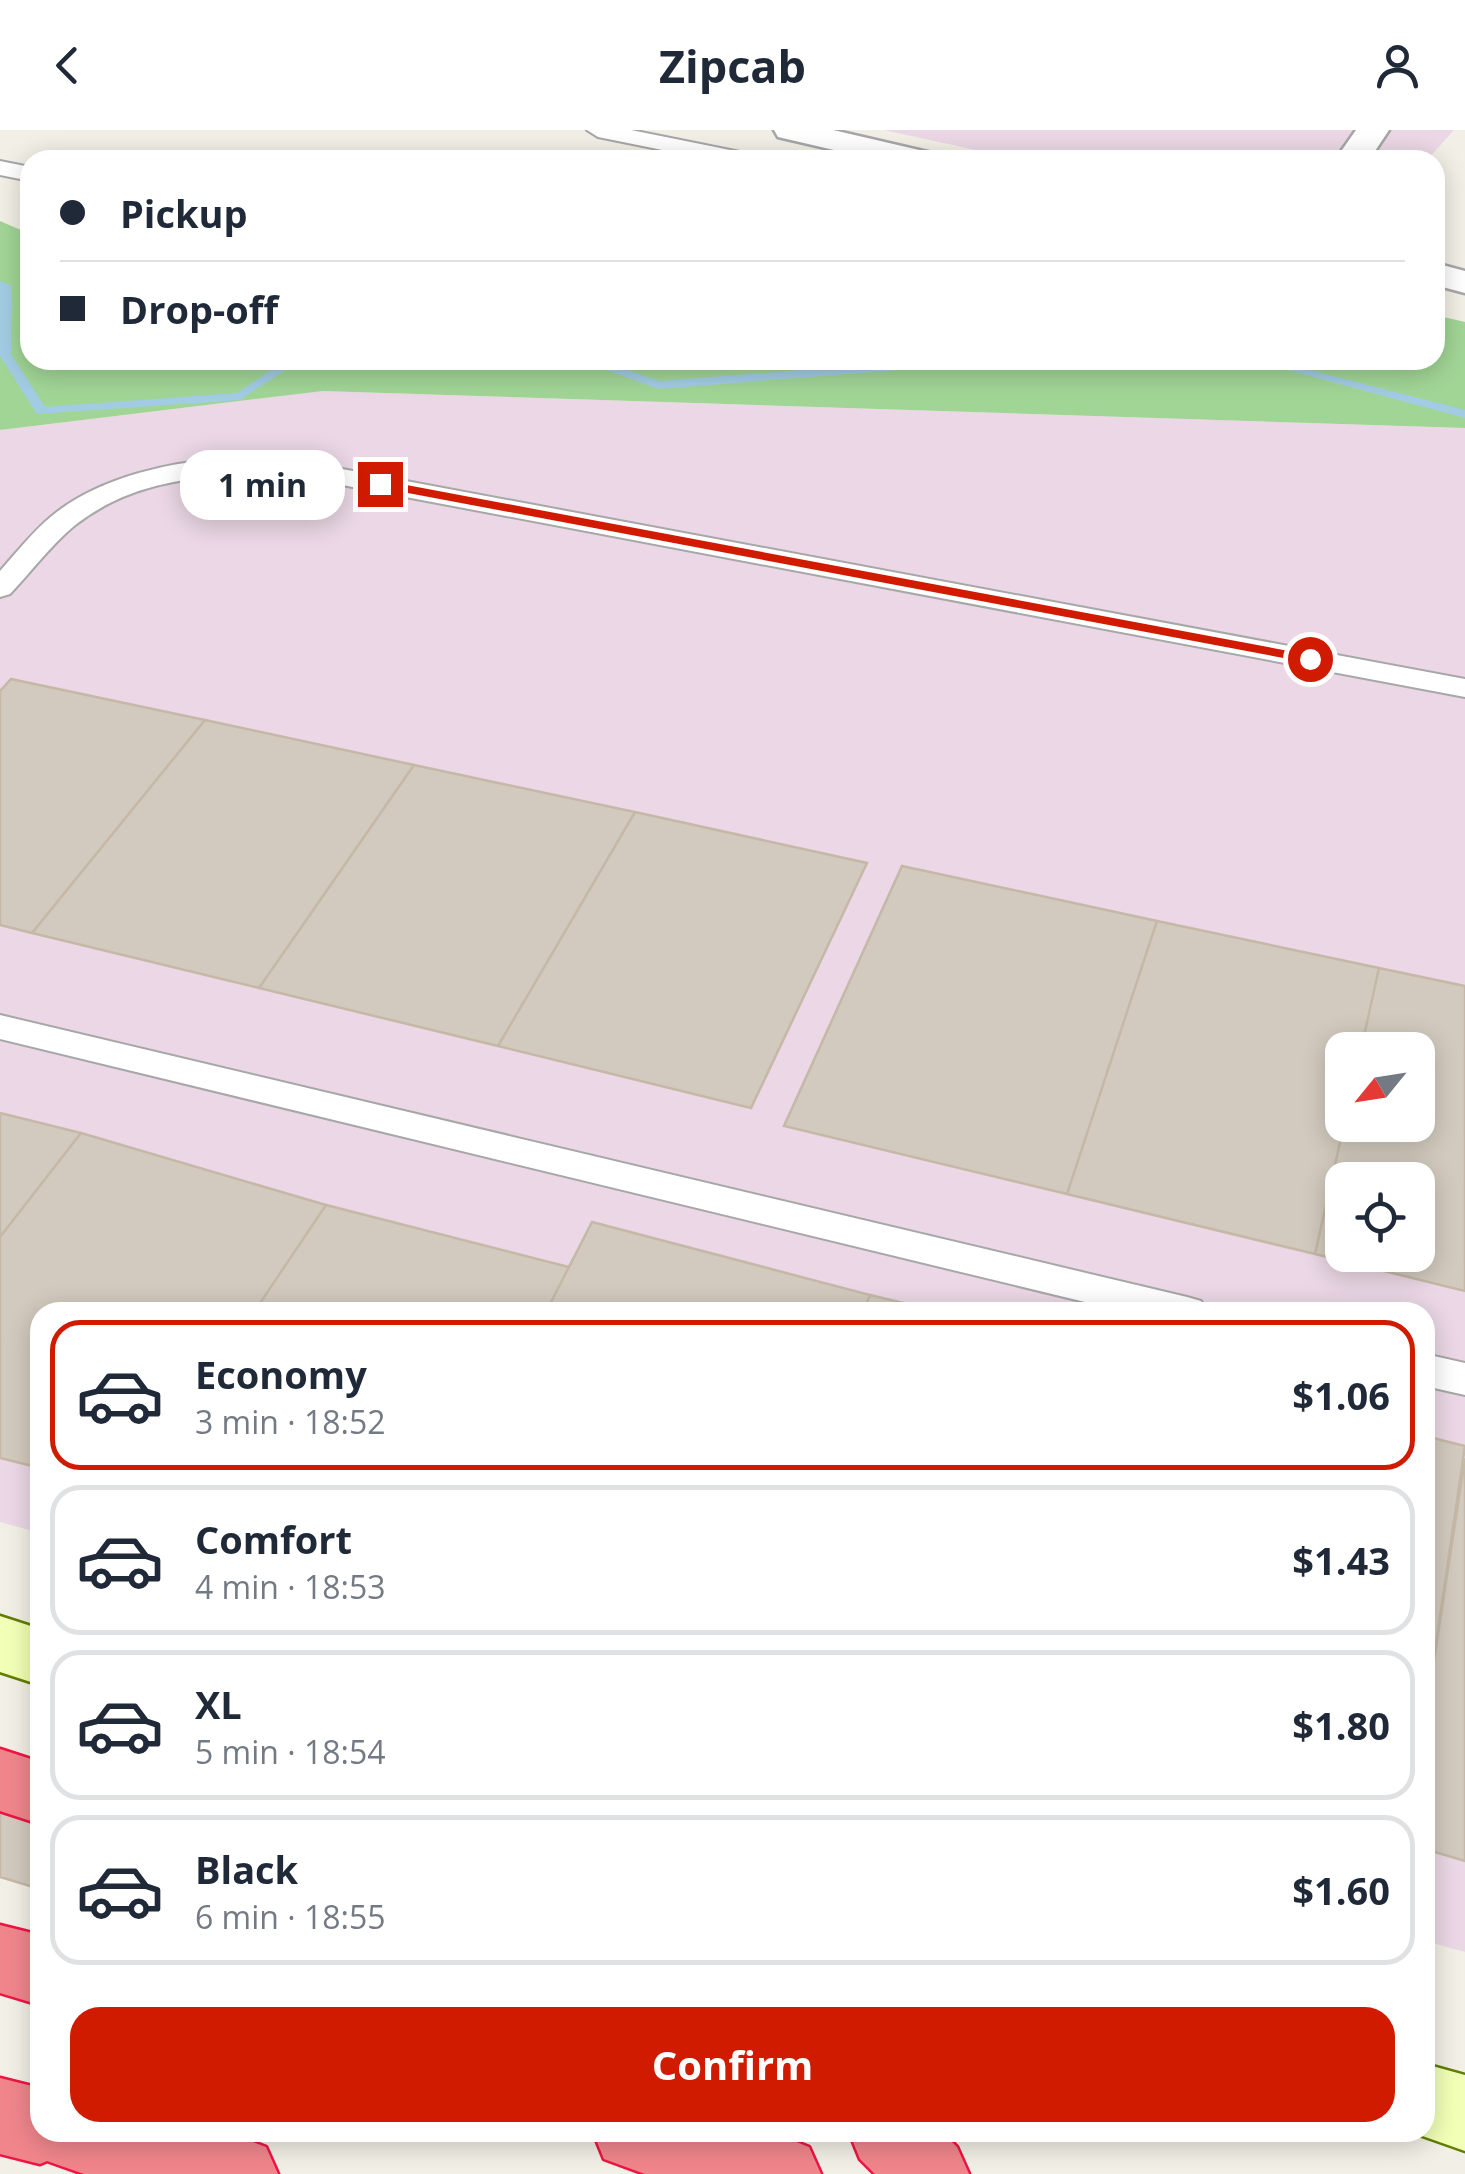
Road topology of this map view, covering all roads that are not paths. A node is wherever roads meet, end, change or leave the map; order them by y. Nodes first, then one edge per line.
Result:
1 (598, 130) edge
2 (790, 130) edge
3 (696, 150) edge
4 (877, 150) edge
5 (0, 588) edge
6 (1465, 688) edge
7 (0, 1027) edge
8 (1145, 1302) edge
9 (1435, 1372) edge
10 (1465, 1380) edge
11 (0, 1644) edge
12 (30, 1654) edge
13 (0, 1780) edge
14 (30, 1790) edge
15 (0, 1959) edge
16 (30, 1967) edge
17 (1435, 2104) edge
18 (1465, 2113) edge
19 (0, 2116) edge
20 (30, 2124) edge
21 (109, 2142) edge
22 (667, 2142) edge
23 (897, 2142) edge
24 (239, 2174) edge
25 (782, 2174) edge
26 (930, 2174) edge

1 - 3 lane
2 - 4 street
5 - 6 lane
7 - 8 lane
9 - 10 lane
11 - 12 main road
13 - 14 highway
15 - 16 highway
17 - 18 main road
19 - 20 highway
21 - 24 highway
22 - 25 highway
23 - 26 highway

